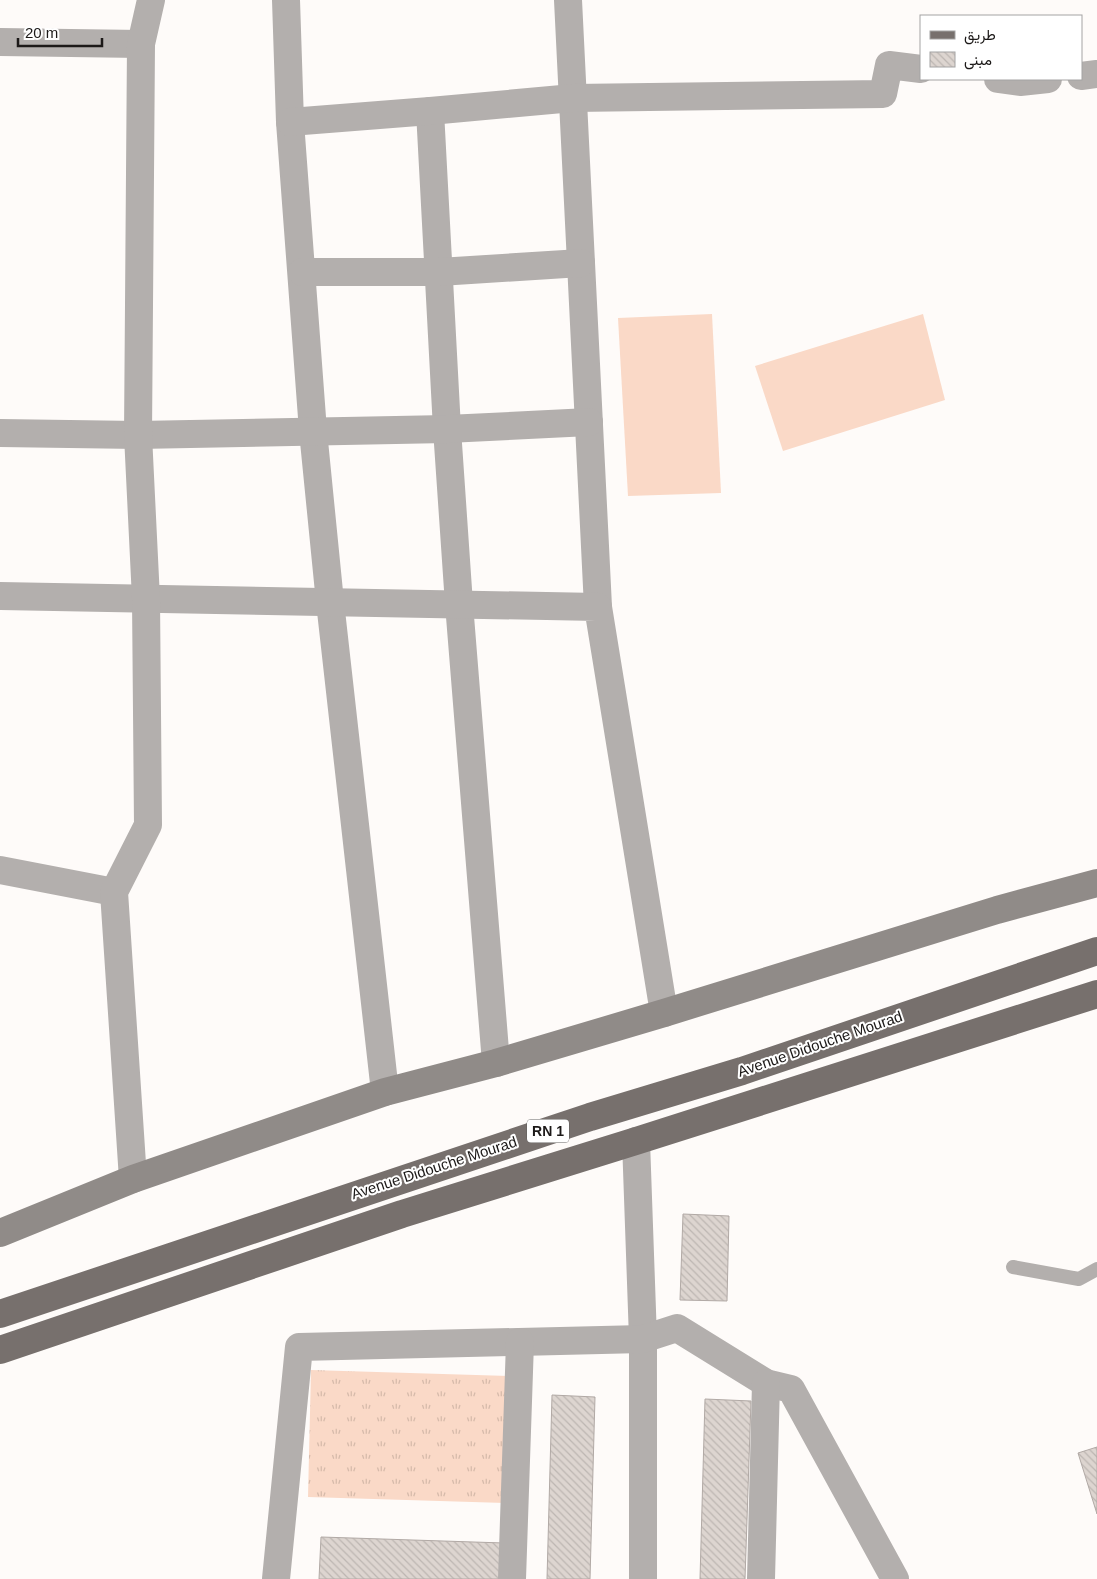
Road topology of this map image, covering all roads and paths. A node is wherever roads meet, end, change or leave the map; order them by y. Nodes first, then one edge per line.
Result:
1 (151, 0) edge
2 (286, 0) edge
3 (568, 0) edge
4 (0, 42) edge
5 (141, 44) junction
6 (920, 69) edge
7 (1097, 74) edge
8 (1082, 76) edge
9 (1005, 80) edge
10 (1039, 80) edge
11 (573, 98) junction
12 (430, 112) junction
13 (290, 122) junction
14 (581, 263) junction
15 (302, 272) junction
16 (439, 272) junction
17 (589, 422) junction
18 (447, 429) junction
19 (312, 431) junction
20 (0, 433) edge
21 (138, 435) junction
22 (0, 596) edge
23 (146, 599) junction
24 (330, 602) junction
25 (459, 604) junction
26 (598, 607) junction
27 (0, 870) edge
28 (1097, 883) edge
29 (114, 892) junction
30 (1097, 951) edge
31 (1097, 994) edge
32 (664, 1013) junction
33 (496, 1062) junction
34 (385, 1092) junction
35 (636, 1141) junction
36 (133, 1179) junction
37 (0, 1233) edge
38 (1013, 1267) dead end
39 (1097, 1269) edge
40 (0, 1314) edge
41 (643, 1339) junction
42 (520, 1342) junction
43 (0, 1350) edge
44 (766, 1383) junction
45 (276, 1579) edge
46 (512, 1579) edge
47 (642, 1579) edge
48 (760, 1579) edge
49 (895, 1579) edge

1 - 5 street
2 - 13 street
3 - 11 street
4 - 5 street
5 - 21 street
6 - 11 street
7 - 8 street
9 - 10 street
11 - 12 street
11 - 14 street
12 - 13 street
12 - 16 street
13 - 15 street
14 - 16 street
14 - 17 street
15 - 16 street
15 - 19 street
16 - 18 street
17 - 18 street
17 - 26 street
18 - 19 street
18 - 25 street
19 - 21 street
19 - 24 street
20 - 21 street
21 - 23 street
22 - 23 street
23 - 24 street
23 - 29 street
24 - 25 street
24 - 34 street
25 - 26 street
25 - 33 street
26 - 32 street
27 - 29 street
28 - 32 street
29 - 36 street
30 - 40 main road, Avenue Didouche Mourad / RN 1
31 - 35 main road, RN 1
32 - 33 street
33 - 34 street
34 - 36 street
35 - 41 street
35 - 43 main road, RN 1
36 - 37 street
38 - 39 lane
41 - 42 street
41 - 44 street
41 - 47 street
42 - 45 street
42 - 46 street
44 - 48 street
44 - 49 street

